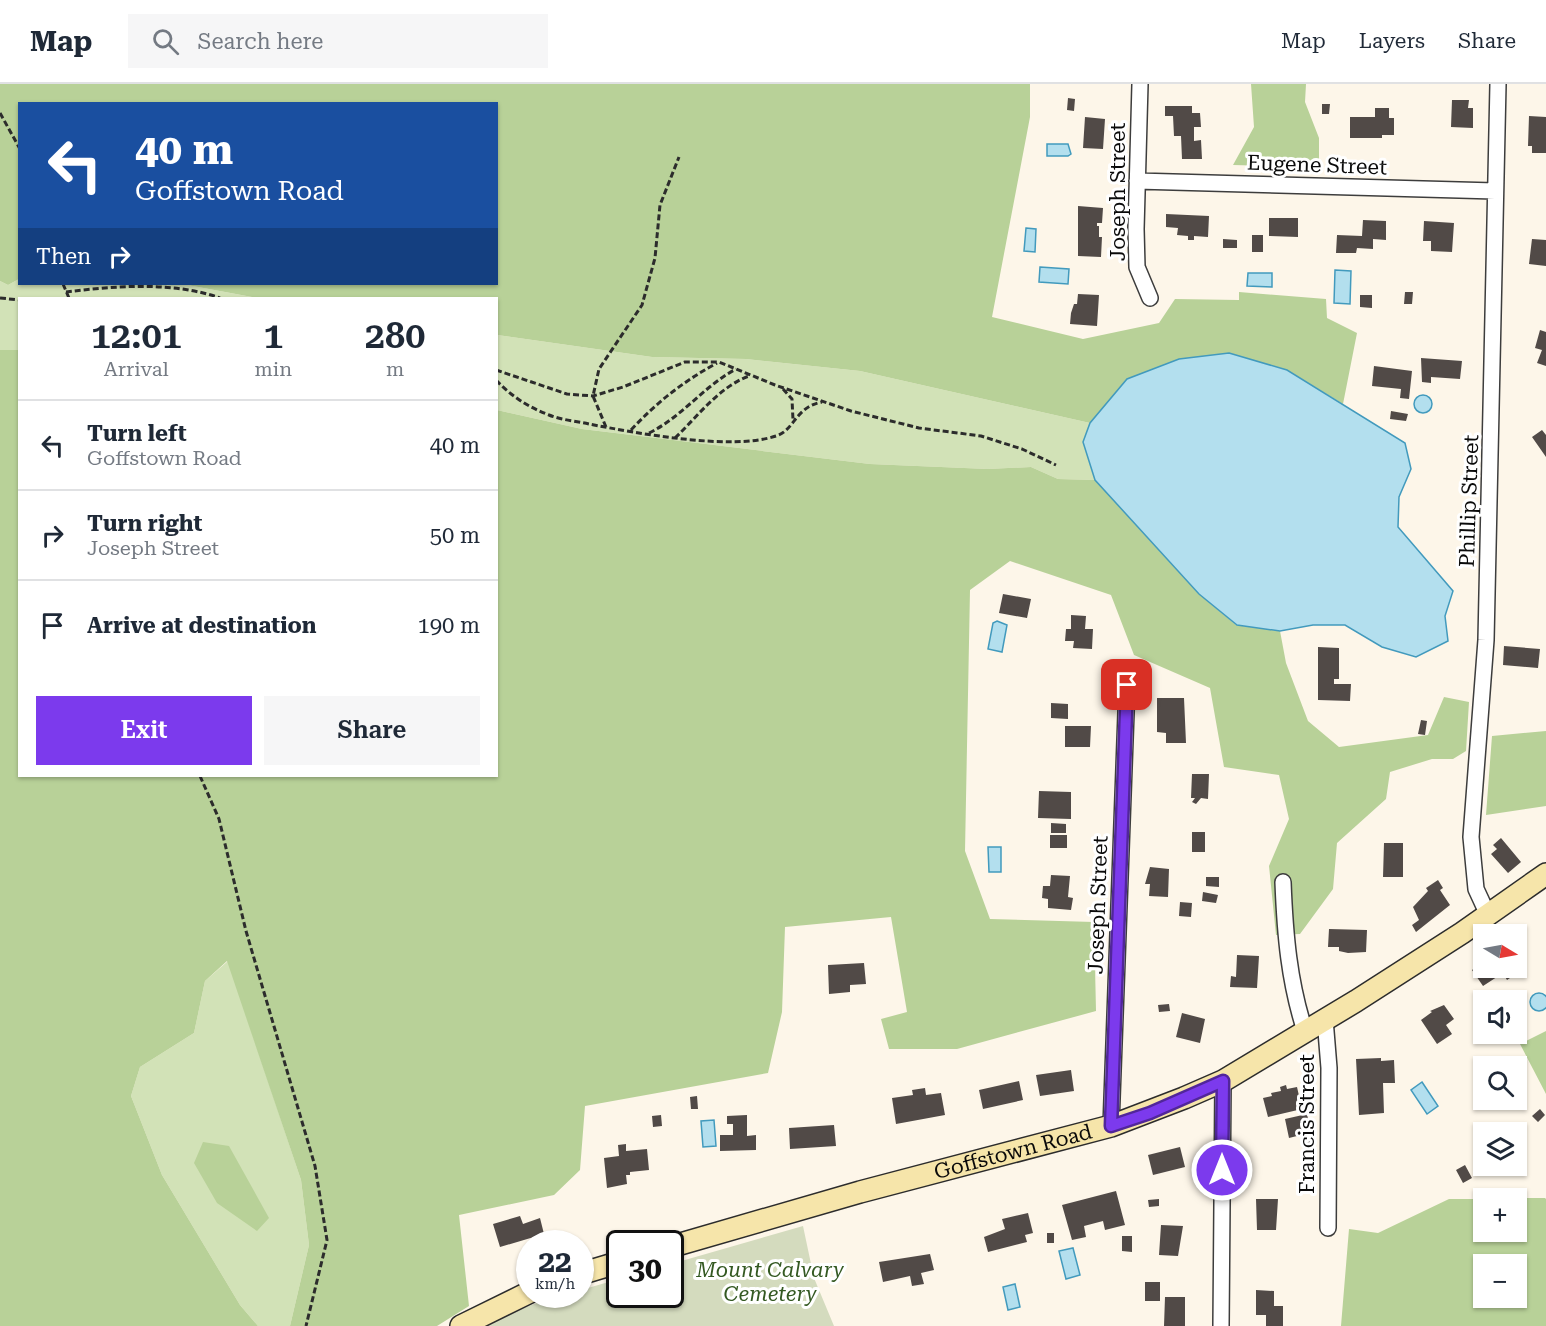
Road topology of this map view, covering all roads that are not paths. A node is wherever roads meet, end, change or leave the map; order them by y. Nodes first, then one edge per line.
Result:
1 (1140, 84) edge
2 (1498, 84) edge
3 (1137, 181) junction
4 (1495, 191) junction
5 (1150, 298) dead end
6 (1127, 685) dead end
7 (1546, 874) edge
8 (1283, 882) dead end
9 (1488, 915) junction
10 (1325, 1019) junction
11 (1305, 1031) junction
12 (1223, 1081) junction
13 (1111, 1126) junction
14 (1328, 1228) dead end
15 (684, 1243) edge
16 (516, 1299) edge
17 (462, 1326) edge
18 (1221, 1326) edge

1 - 3 street, Joseph Street
2 - 4 street, Phillip Street
3 - 4 street, Eugene Street
3 - 5 street, Joseph Street
4 - 9 street, Phillip Street
6 - 13 street, Joseph Street
7 - 9 main road, Goffstown Road
8 - 11 street, Francis Street
9 - 10 main road, Goffstown Road
10 - 11 main road, Goffstown Road
10 - 14 street, Francis Street
11 - 12 main road, Goffstown Road
12 - 13 main road, Goffstown Road
12 - 18 street
13 - 15 main road, Goffstown Road
16 - 17 main road

